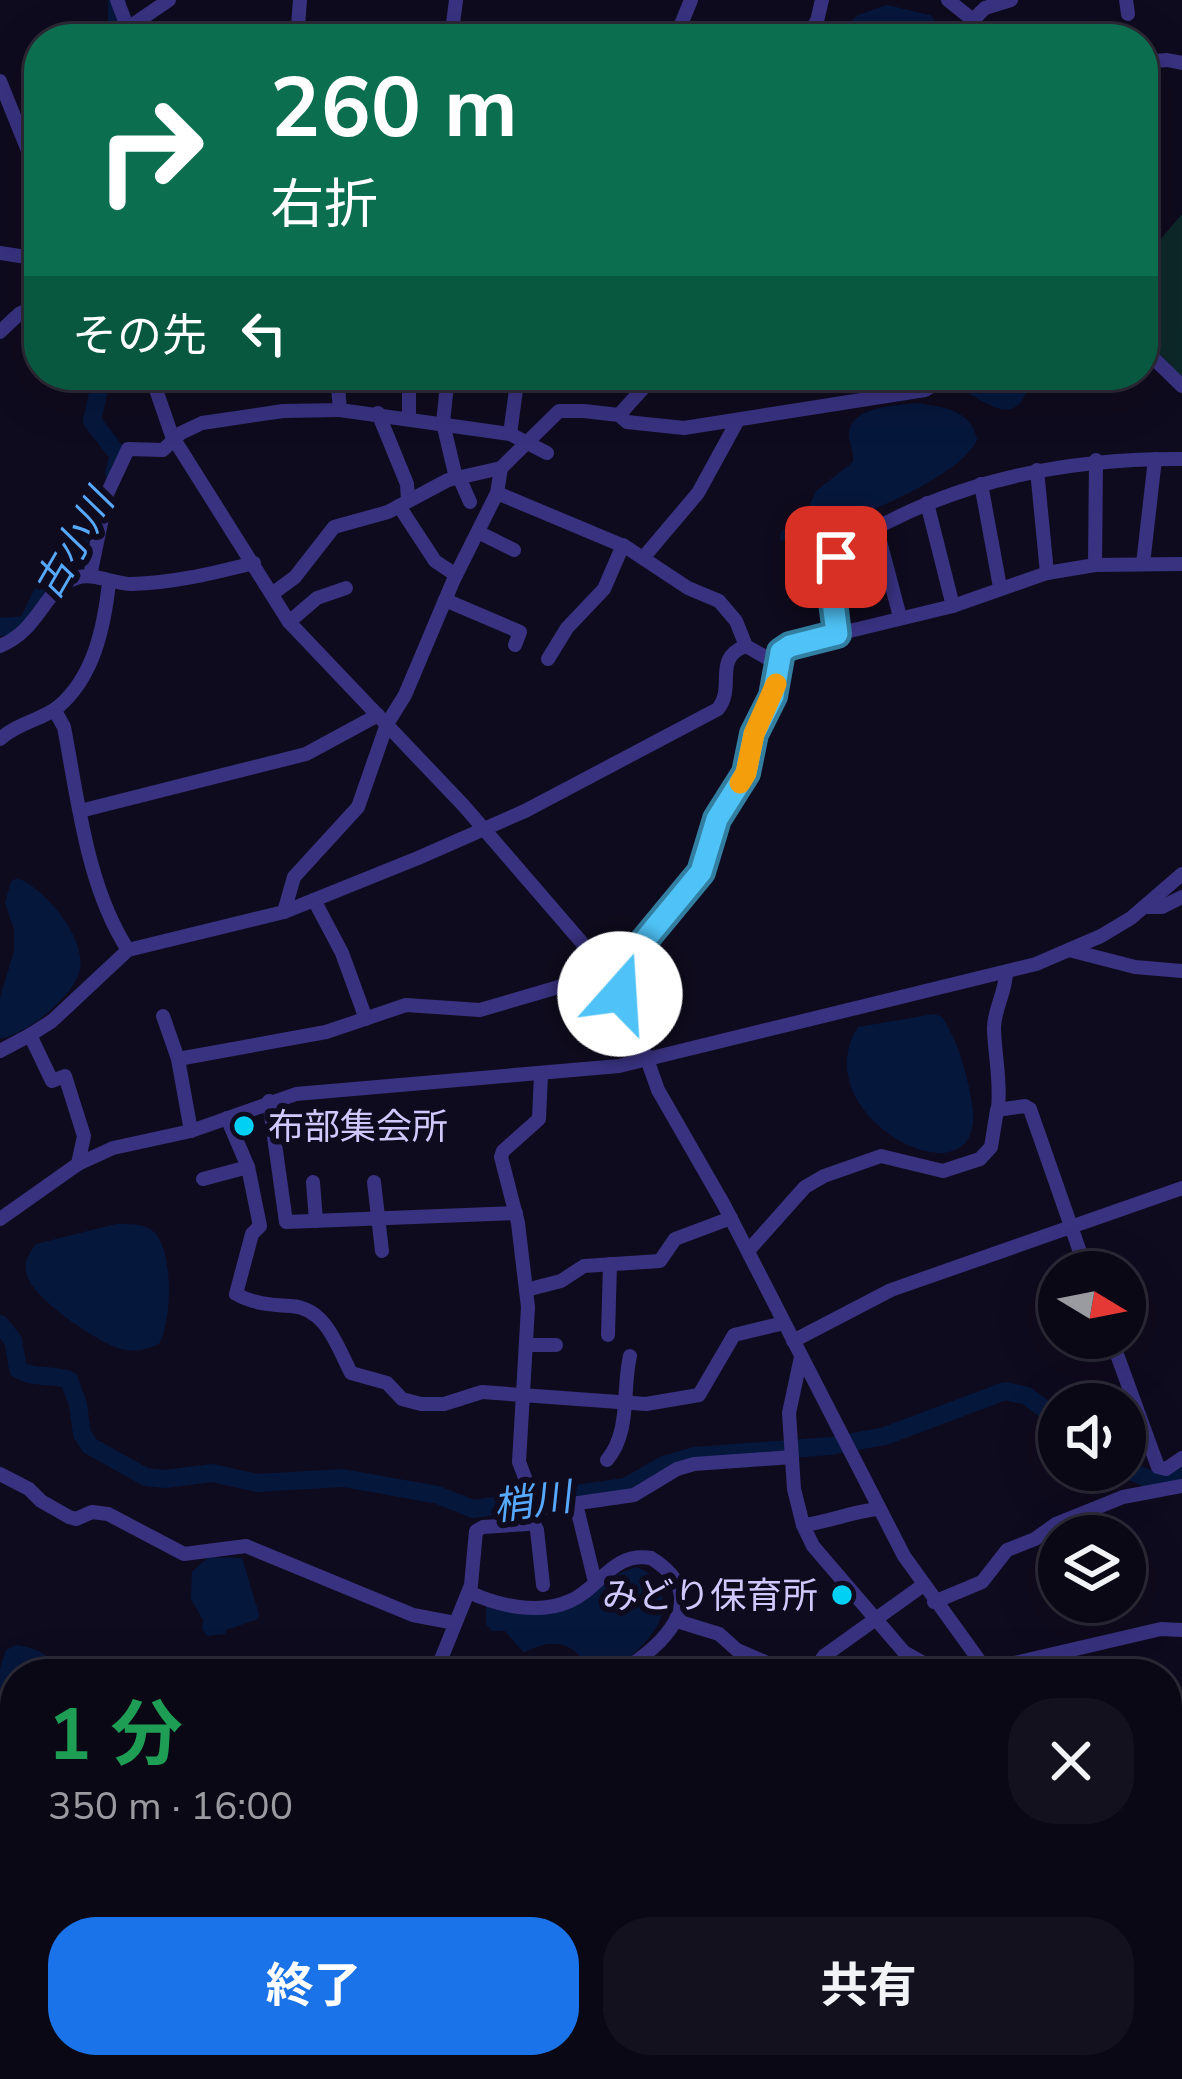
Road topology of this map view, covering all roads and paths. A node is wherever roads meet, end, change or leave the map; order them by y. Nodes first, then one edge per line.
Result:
1 (169, 0) edge
2 (948, 0) edge
3 (1011, 0) edge
4 (973, 20) junction
5 (141, 24) edge
6 (974, 24) edge
7 (0, 81) edge
8 (24, 141) edge
9 (24, 312) edge
10 (0, 332) edge
11 (1158, 363) edge
12 (1182, 386) edge
13 (155, 390) edge
14 (338, 390) edge
15 (409, 390) edge
16 (446, 390) edge
17 (516, 390) edge
18 (642, 390) edge
19 (925, 390) edge
20 (340, 410) junction
21 (378, 413) junction
22 (619, 415) junction
23 (409, 418) junction
24 (738, 420) junction
25 (442, 423) junction
26 (510, 434) junction
27 (174, 440) junction
28 (527, 444) junction
29 (547, 452) dead end
30 (1155, 459) junction
31 (1182, 459) edge
32 (1096, 460) junction
33 (501, 468) junction
34 (1037, 470) junction
35 (458, 477) junction
36 (981, 484) junction
37 (497, 493) junction
38 (470, 502) dead end
39 (404, 503) junction
40 (927, 503) junction
41 (876, 526) junction
42 (478, 532) junction
43 (623, 545) junction
44 (514, 550) dead end
45 (643, 559) junction
46 (254, 563) junction
47 (1143, 564) junction
48 (1182, 564) edge
49 (1095, 565) junction
50 (1047, 573) junction
51 (456, 575) junction
52 (90, 576) junction
53 (109, 584) junction
54 (1000, 587) junction
55 (346, 588) dead end
56 (272, 593) junction
57 (445, 599) junction
58 (953, 606) junction
59 (900, 617) junction
60 (289, 622) junction
61 (837, 634) junction
62 (515, 645) dead end
63 (0, 646) edge
64 (746, 646) junction
65 (548, 658) dead end
66 (776, 663) junction
67 (55, 711) junction
68 (382, 719) junction
69 (0, 740) edge
70 (80, 811) junction
71 (485, 830) junction
72 (1182, 874) edge
73 (1182, 897) edge
74 (314, 900) junction
75 (1145, 907) junction
76 (284, 912) junction
77 (128, 950) junction
78 (1069, 950) junction
79 (1182, 971) edge
80 (1006, 972) junction
81 (609, 974) junction
82 (163, 1016) dead end
83 (366, 1019) junction
84 (30, 1035) junction
85 (0, 1051) edge
86 (178, 1059) junction
87 (646, 1061) junction
88 (541, 1074) junction
89 (269, 1101) junction
90 (998, 1109) junction
91 (226, 1118) junction
92 (191, 1131) junction
93 (78, 1163) junction
94 (248, 1167) junction
95 (202, 1179) dead end
96 (313, 1182) dead end
97 (374, 1182) dead end
98 (1182, 1188) edge
99 (516, 1213) junction
100 (731, 1218) junction
101 (378, 1219) junction
102 (0, 1220) edge
103 (316, 1221) junction
104 (286, 1222) junction
105 (260, 1226) junction
106 (1071, 1227) junction
107 (382, 1251) dead end
108 (748, 1251) junction
109 (1080, 1251) edge
110 (610, 1264) junction
111 (526, 1290) junction
112 (784, 1323) junction
113 (608, 1335) dead end
114 (793, 1341) junction
115 (526, 1345) junction
116 (556, 1346) dead end
117 (630, 1356) dead end
118 (801, 1358) junction
119 (1119, 1359) edge
120 (520, 1393) junction
121 (626, 1401) junction
122 (791, 1451) junction
123 (1182, 1458) edge
124 (607, 1460) dead end
125 (0, 1474) edge
126 (1182, 1486) edge
127 (576, 1504) junction
128 (879, 1509) junction
129 (535, 1515) junction
130 (803, 1525) junction
131 (668, 1556) dead end
132 (595, 1582) junction
133 (543, 1585) dead end
134 (922, 1586) junction
135 (677, 1588) junction
136 (469, 1592) junction
137 (934, 1602) junction
138 (874, 1618) junction
139 (677, 1621) junction
140 (455, 1623) junction
141 (1182, 1630) edge
142 (441, 1659) edge
143 (637, 1659) edge
144 (758, 1659) edge
145 (822, 1659) edge
146 (916, 1659) edge
147 (977, 1659) edge
148 (1039, 1659) edge

1 - 5 street
2 - 4 street
3 - 4 street
4 - 6 street
7 - 8 street
9 - 10 street
11 - 12 street
13 - 27 street
14 - 20 street
15 - 23 street
16 - 25 street
17 - 26 street
18 - 22 street
19 - 24 street
20 - 21 street
20 - 27 street
21 - 23 street
21 - 39 street
22 - 24 street
22 - 28 street
23 - 25 street
24 - 45 street
25 - 26 street
25 - 35 street
26 - 28 street
27 - 46 street
27 - 52 street
28 - 29 street
28 - 33 street
30 - 31 street
30 - 32 street
30 - 47 street
32 - 34 street
32 - 49 street
33 - 35 street
33 - 37 street
34 - 36 street
34 - 50 street
35 - 38 street
35 - 39 street
36 - 40 street
36 - 54 street
37 - 42 street
37 - 43 street
39 - 51 street
39 - 56 street
40 - 41 street
40 - 58 street
41 - 59 street
41 - 61 street
42 - 44 street
42 - 51 street
43 - 45 street
43 - 65 street
45 - 64 street
46 - 53 street
46 - 56 street
47 - 48 street
47 - 49 street
49 - 50 street
50 - 54 street
51 - 57 street
52 - 53 street
52 - 63 street
53 - 67 street
54 - 58 street
55 - 60 street
56 - 60 street
57 - 62 street
57 - 68 street
58 - 59 street
59 - 61 street
60 - 68 street
61 - 66 street
64 - 66 street
64 - 71 street
66 - 81 street
67 - 69 street
67 - 70 street
68 - 70 street
68 - 71 street
68 - 76 street
70 - 77 street
71 - 74 street
71 - 81 street
72 - 75 street
73 - 75 street
74 - 76 street
74 - 83 street
75 - 78 street
76 - 77 street
77 - 84 street
78 - 79 street
78 - 80 street
80 - 87 street
80 - 90 street
81 - 83 street
81 - 87 street
82 - 86 street
83 - 86 street
84 - 85 street
84 - 93 street
86 - 92 street
87 - 88 street
87 - 100 street
88 - 89 street
88 - 99 street
89 - 91 street
89 - 104 street
90 - 106 street
90 - 108 street
91 - 92 street
91 - 94 street
92 - 93 street
93 - 102 street
94 - 95 street
94 - 105 street
96 - 103 street
97 - 101 street
98 - 106 street
99 - 101 street
99 - 111 street
100 - 108 street
100 - 110 street
101 - 103 street
101 - 107 street
103 - 104 street
104 - 105 street
105 - 120 street
106 - 109 street
106 - 114 street
108 - 112 street
110 - 111 street
110 - 113 street
111 - 115 street
112 - 114 street
112 - 121 street
114 - 118 street
115 - 116 street
115 - 120 street
117 - 121 street
118 - 122 street
118 - 128 street
119 - 123 street
120 - 121 street
120 - 129 street
121 - 124 street
122 - 127 street
122 - 130 street
125 - 140 street
126 - 137 street
127 - 129 street
127 - 132 street
128 - 130 street
128 - 134 street
129 - 133 street
129 - 136 street
130 - 138 street
131 - 135 street
132 - 135 street
132 - 136 street
134 - 137 street
134 - 138 street
135 - 139 street
136 - 140 street
137 - 147 street
138 - 145 street
138 - 146 street
139 - 143 street
139 - 144 street
140 - 142 street
141 - 148 street

